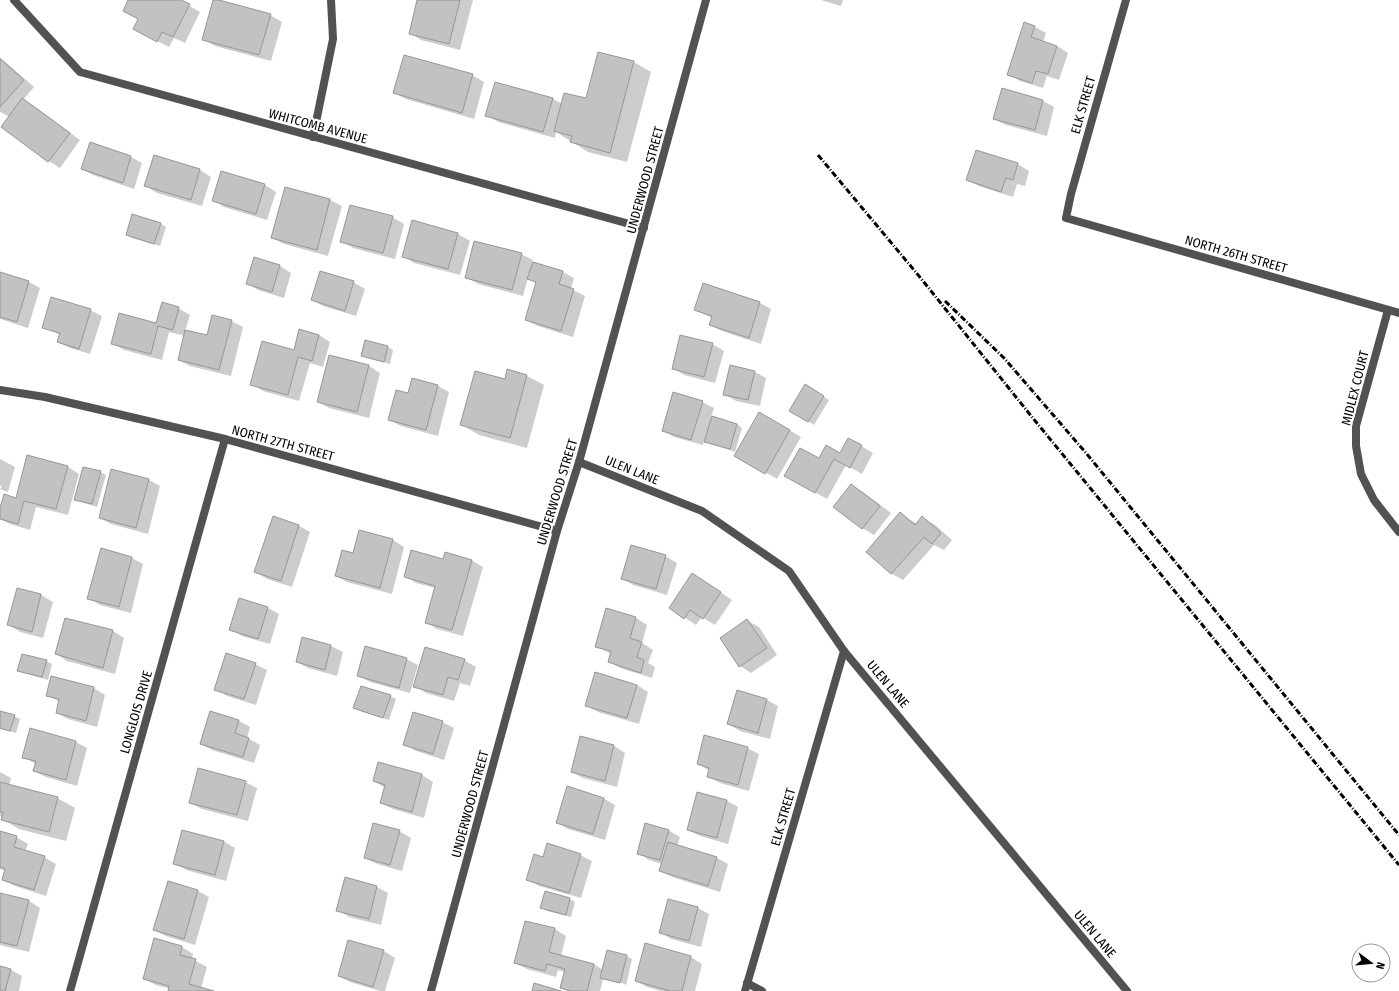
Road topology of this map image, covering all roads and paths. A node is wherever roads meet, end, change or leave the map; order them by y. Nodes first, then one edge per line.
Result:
1 (14, 0) edge
2 (332, 0) edge
3 (706, 0) edge
4 (1126, 0) edge
5 (313, 137) junction
6 (1066, 218) joint
7 (644, 228) junction
8 (1388, 310) junction
9 (1399, 313) edge
10 (0, 390) edge
11 (225, 439) junction
12 (579, 462) junction
13 (557, 531) junction
14 (1399, 532) edge
15 (844, 650) junction
16 (746, 987) edge
17 (70, 991) edge
18 (431, 991) edge
19 (762, 991) edge
20 (1127, 991) edge

1 - 5 street, WHITCOMB AVENUE
2 - 5 street
3 - 7 street, UNDERWOOD STREET
4 - 6 street, ELK STREET
5 - 7 street, WHITCOMB AVENUE
6 - 8 street, NORTH 26TH STREET
7 - 12 street, UNDERWOOD STREET
8 - 9 street, NORTH 26TH STREET
8 - 14 street, MIDLEX COURT
10 - 11 street, NORTH 27TH STREET
11 - 13 street, NORTH 27TH STREET
11 - 17 street, LONGLOIS DRIVE
12 - 13 street, UNDERWOOD STREET
12 - 15 street, ULEN LANE
13 - 18 street, UNDERWOOD STREET
15 - 16 street, ELK STREET
15 - 20 street, ULEN LANE
16 - 19 street

